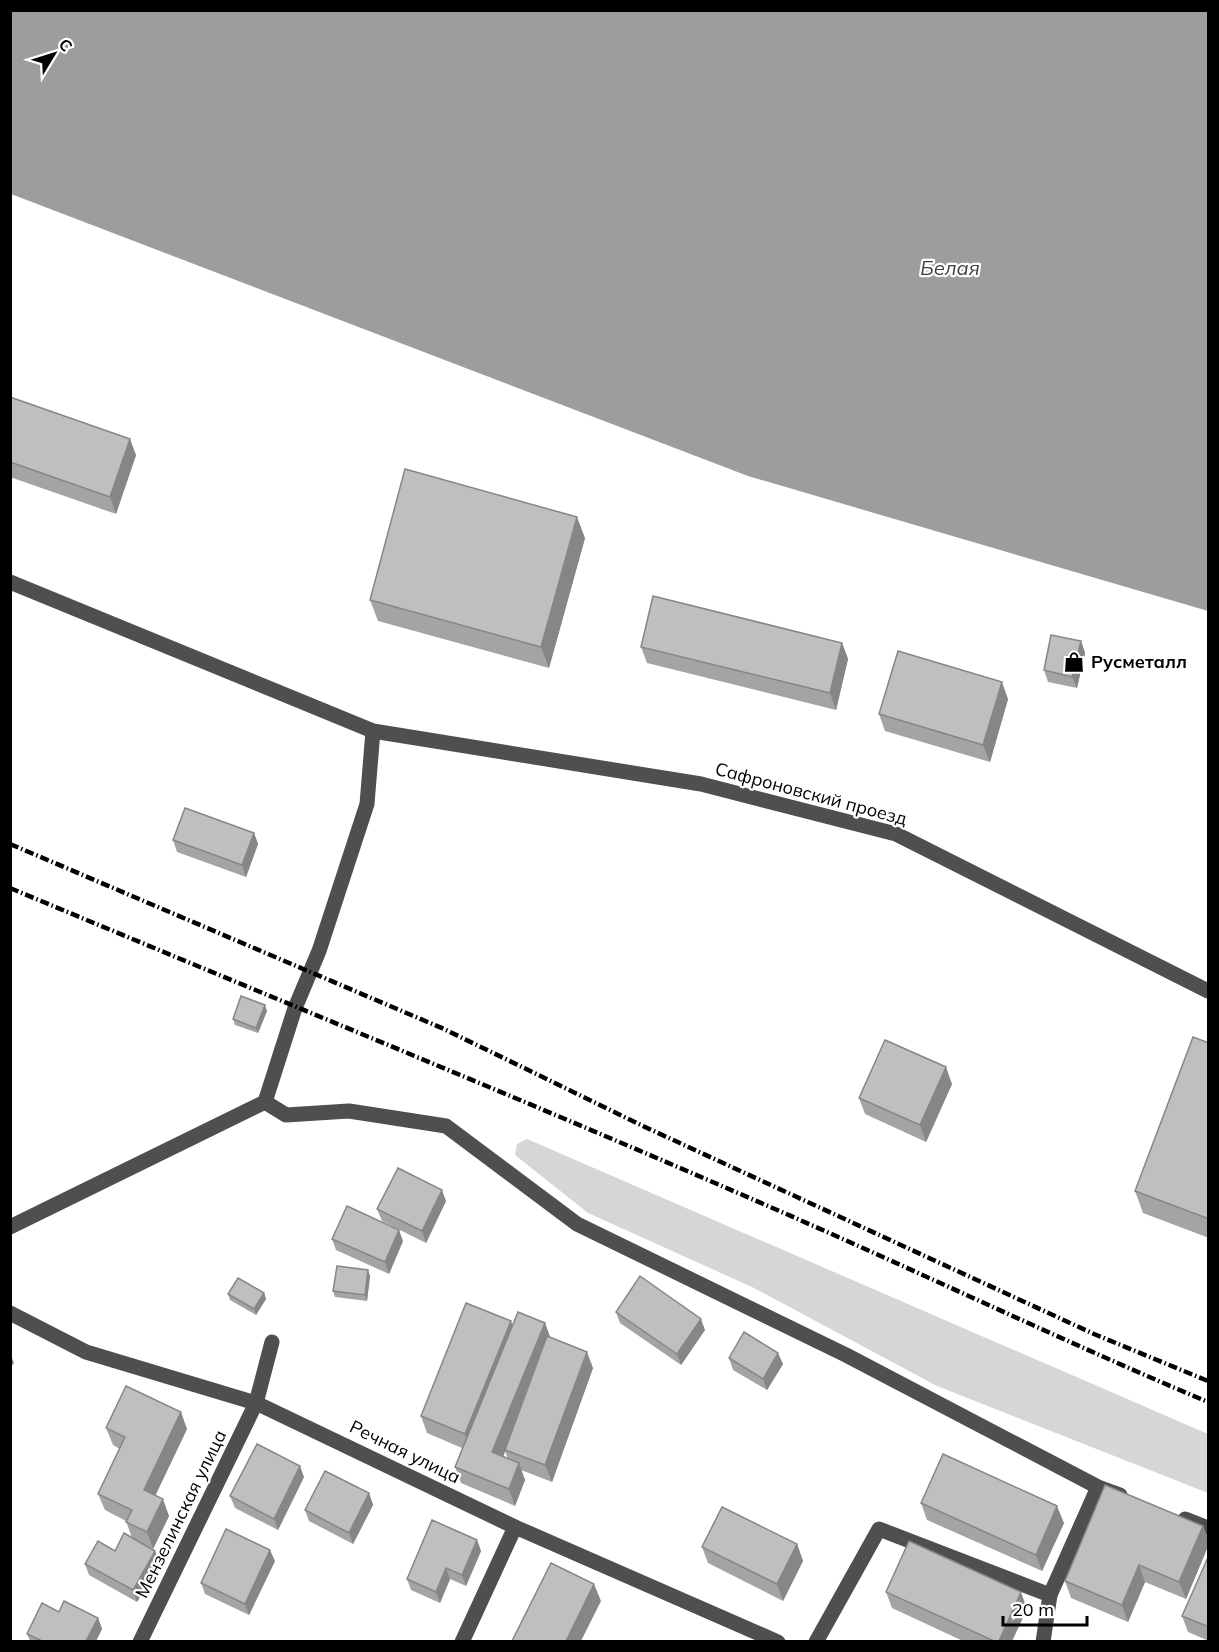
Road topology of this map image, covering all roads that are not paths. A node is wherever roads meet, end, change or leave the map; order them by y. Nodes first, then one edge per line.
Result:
1 (10, 582) edge
2 (373, 730) junction
3 (1209, 991) edge
4 (265, 1102) junction
5 (10, 1227) edge
6 (10, 1313) edge
7 (272, 1342) dead end
8 (256, 1403) junction
9 (1098, 1487) junction
10 (1131, 1499) edge
11 (1176, 1516) edge
12 (515, 1527) junction
13 (1209, 1528) edge
14 (1050, 1595) junction
15 (140, 1641) edge
16 (462, 1641) edge
17 (778, 1641) edge
18 (816, 1641) edge
19 (1043, 1641) edge

1 - 2 street, Сафроновский проезд
2 - 3 street, Сафроновский проезд
2 - 4 street
4 - 5 street
4 - 9 street
6 - 8 street, Речная улица
7 - 8 street, Мензелинская улица
8 - 12 street, Речная улица
8 - 15 street, Мензелинская улица
9 - 10 street
9 - 14 street
11 - 13 street
12 - 16 street
12 - 17 street, Речная улица
14 - 18 street
14 - 19 street

